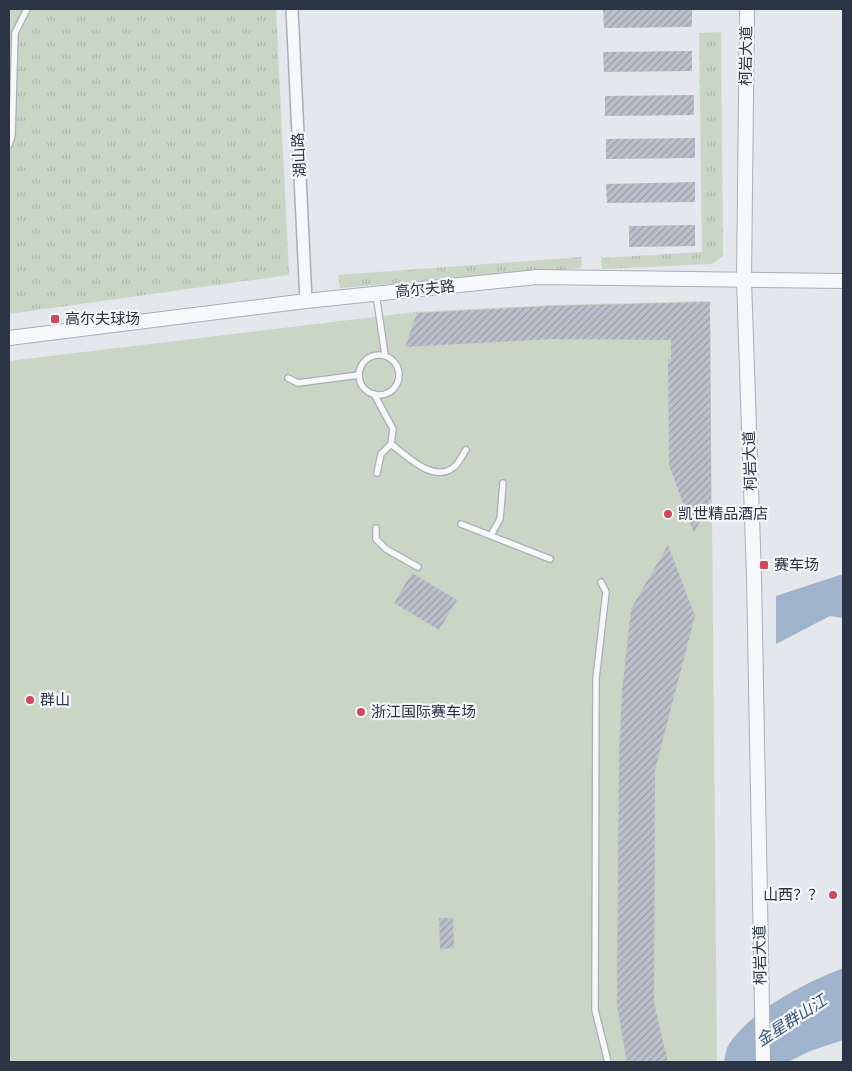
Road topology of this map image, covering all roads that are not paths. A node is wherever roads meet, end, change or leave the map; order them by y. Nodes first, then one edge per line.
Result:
1 (27, 9) edge
2 (292, 9) edge
3 (747, 9) edge
4 (9, 145) edge
5 (744, 280) junction
6 (843, 281) edge
7 (376, 294) junction
8 (306, 301) junction
9 (9, 338) edge
10 (385, 355) junction
11 (359, 375) junction
12 (288, 378) dead end
13 (374, 394) junction
14 (391, 444) junction
15 (466, 450) dead end
16 (376, 473) dead end
17 (504, 483) dead end
18 (461, 524) dead end
19 (376, 528) dead end
20 (490, 536) junction
21 (550, 559) dead end
22 (418, 567) dead end
23 (601, 582) dead end
24 (608, 1062) edge
25 (763, 1062) edge

1 - 4 lane
2 - 8 street, 湖山路
3 - 5 street, 柯岩大道
5 - 6 street, 高尔夫路
5 - 7 street, 高尔夫路
5 - 25 street, 柯岩大道
7 - 8 street, 高尔夫路
7 - 10 lane
8 - 9 street, 高尔夫路
10 - 11 lane
10 - 13 lane
11 - 12 lane
11 - 13 lane
13 - 14 lane
14 - 15 lane
14 - 16 lane
17 - 20 lane
18 - 20 lane
19 - 22 lane
20 - 21 lane
23 - 24 lane

